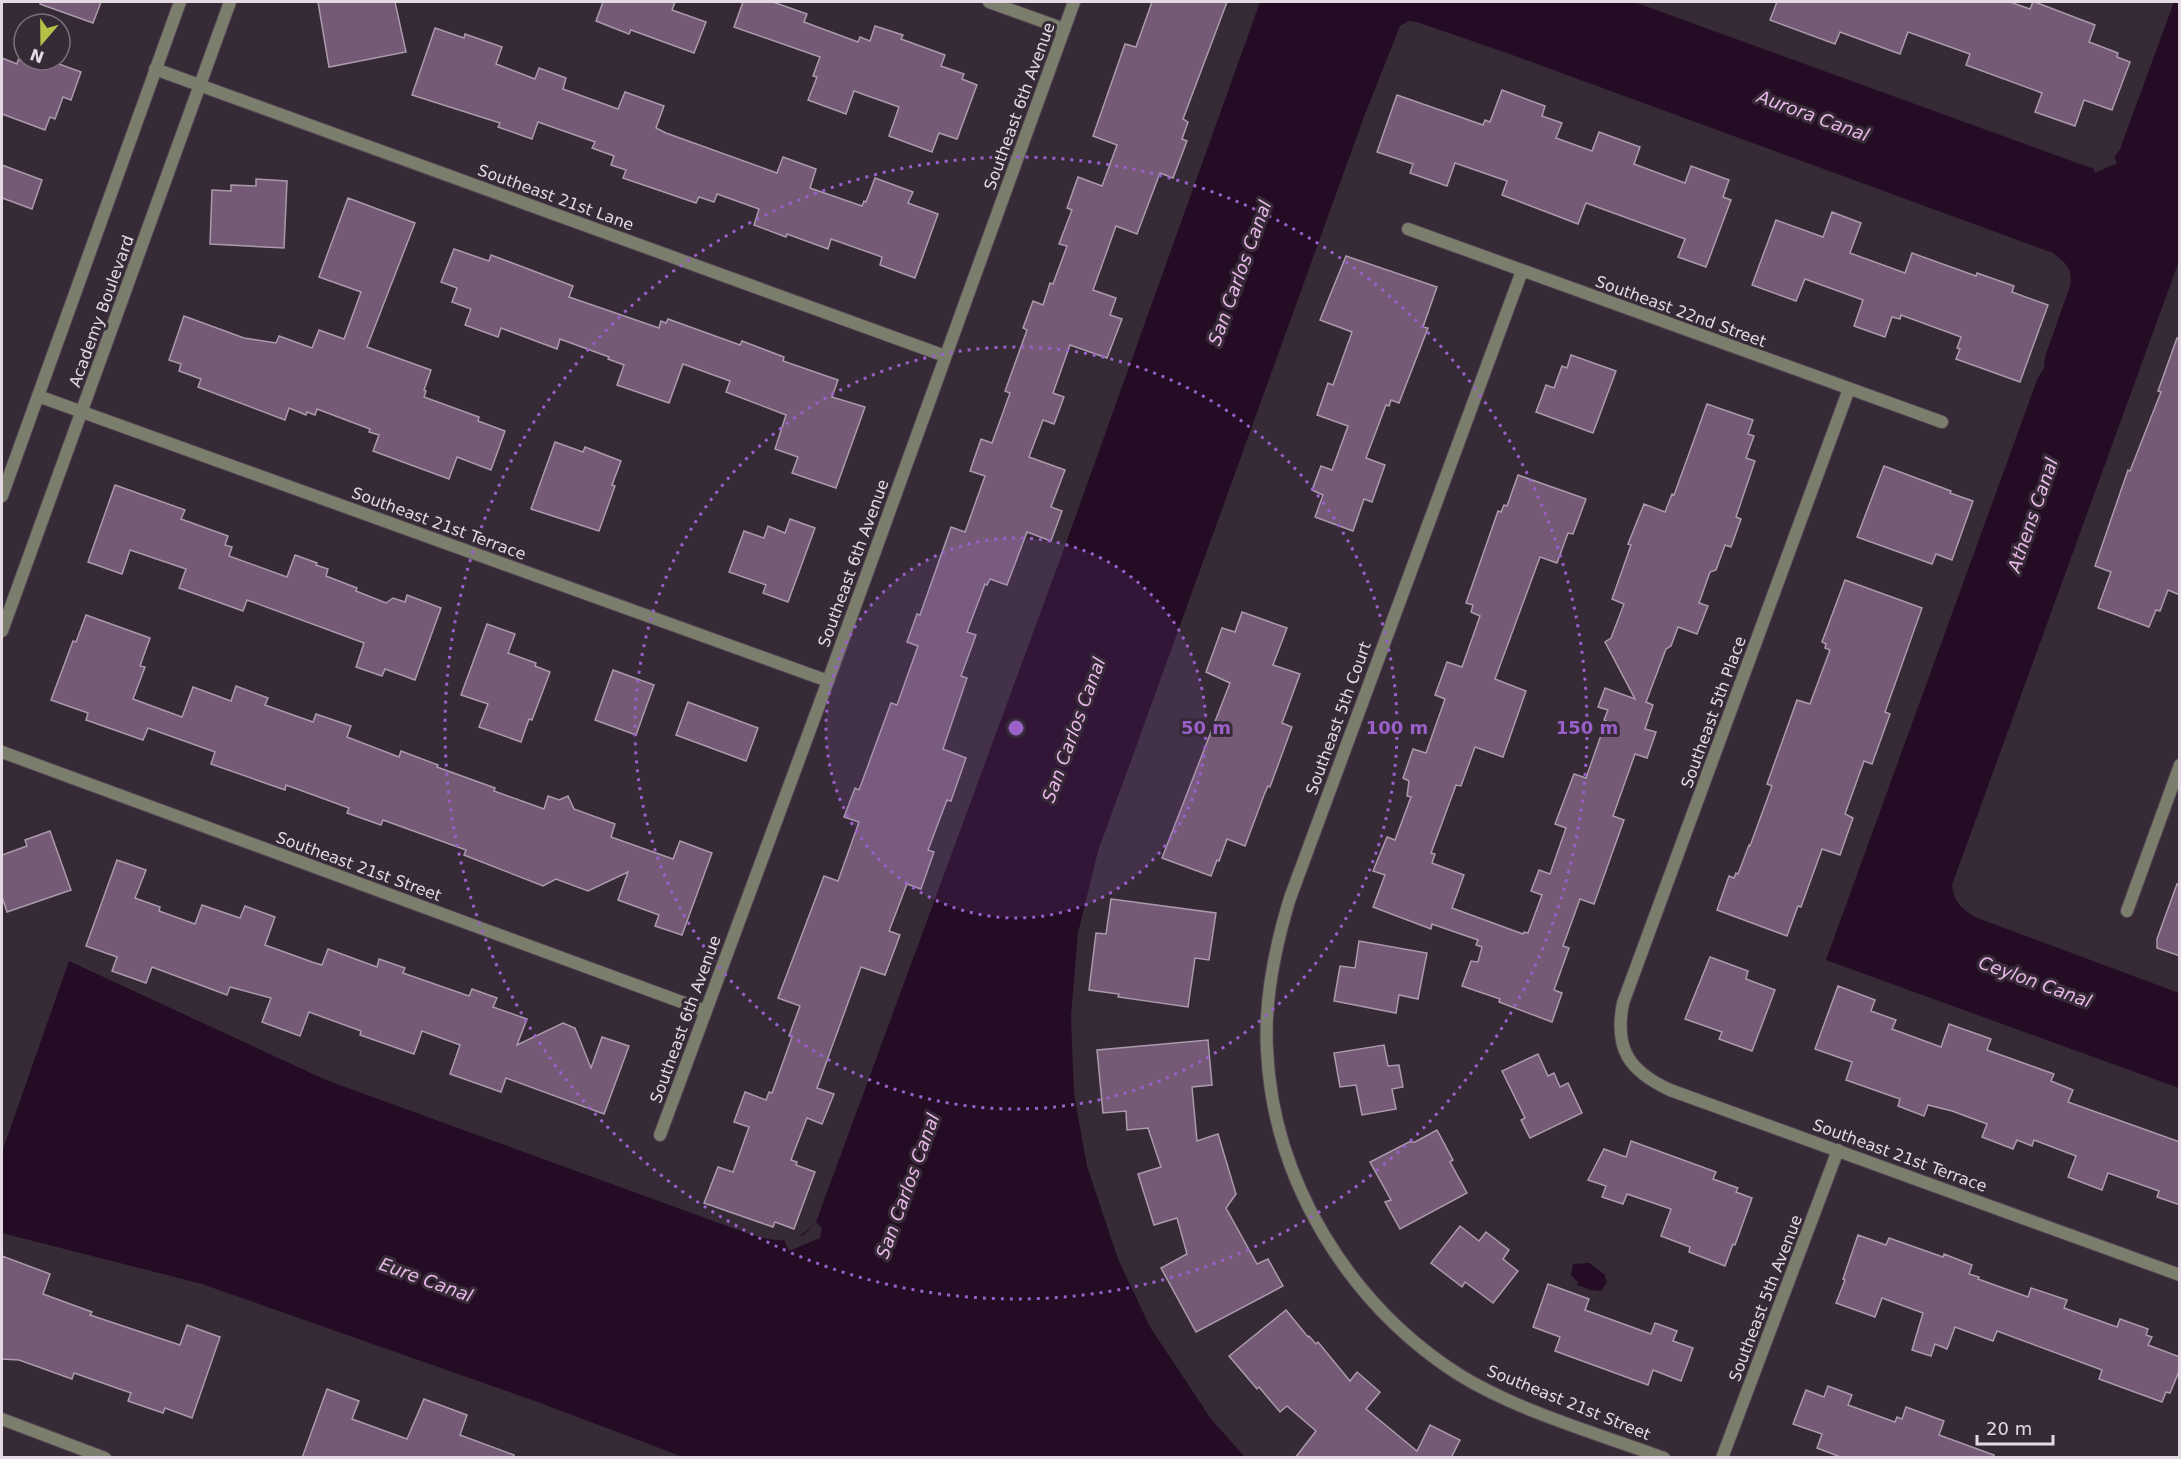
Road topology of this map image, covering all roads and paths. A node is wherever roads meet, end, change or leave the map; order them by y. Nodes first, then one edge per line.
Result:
1 (180, 2) edge
2 (230, 2) edge
3 (989, 2) edge
4 (1074, 2) edge
5 (1064, 29) junction
6 (155, 69) junction
7 (200, 85) junction
8 (1408, 229) dead end
9 (1522, 271) junction
10 (945, 356) junction
11 (1849, 389) junction
12 (38, 396) junction
13 (82, 412) junction
14 (1942, 423) dead end
15 (2, 496) edge
16 (2, 631) edge
17 (828, 681) junction
18 (2, 752) edge
19 (2180, 765) edge
20 (2167, 800) junction
21 (2180, 805) edge
22 (2127, 911) dead end
23 (706, 1011) junction
24 (1624, 1047) joint
25 (660, 1135) dead end
26 (1838, 1150) junction
27 (1300, 1189) joint
28 (2180, 1275) edge
29 (2, 1419) edge
30 (105, 1458) edge
31 (1664, 1458) edge
32 (1722, 1458) edge

1 - 6 street, Academy Boulevard
2 - 7 street, Academy Boulevard
3 - 5 street
4 - 5 street, Southeast 6th Avenue
5 - 10 street, Southeast 6th Avenue
6 - 7 street, Southeast 21st Lane
6 - 12 street, Academy Boulevard
7 - 10 street, Southeast 21st Lane
7 - 13 street, Academy Boulevard
8 - 9 street, Southeast 22nd Street
9 - 11 street, Southeast 22nd Street
9 - 27 street, Southeast 5th Court
10 - 17 street, Southeast 6th Avenue
11 - 14 street, Southeast 22nd Street
11 - 24 street, Southeast 5th Place
12 - 13 street, Southeast 21st Terrace
12 - 15 street, Academy Boulevard
13 - 16 street, Academy Boulevard
13 - 17 street, Southeast 21st Terrace
17 - 23 street, Southeast 6th Avenue
18 - 23 street, Southeast 21st Street
19 - 20 street
20 - 21 street
20 - 22 street
23 - 25 street, Southeast 6th Avenue
24 - 26 street, Southeast 21st Terrace
26 - 28 street, Southeast 21st Terrace
26 - 32 street, Southeast 5th Avenue
27 - 31 street, Southeast 21st Street
29 - 30 street

